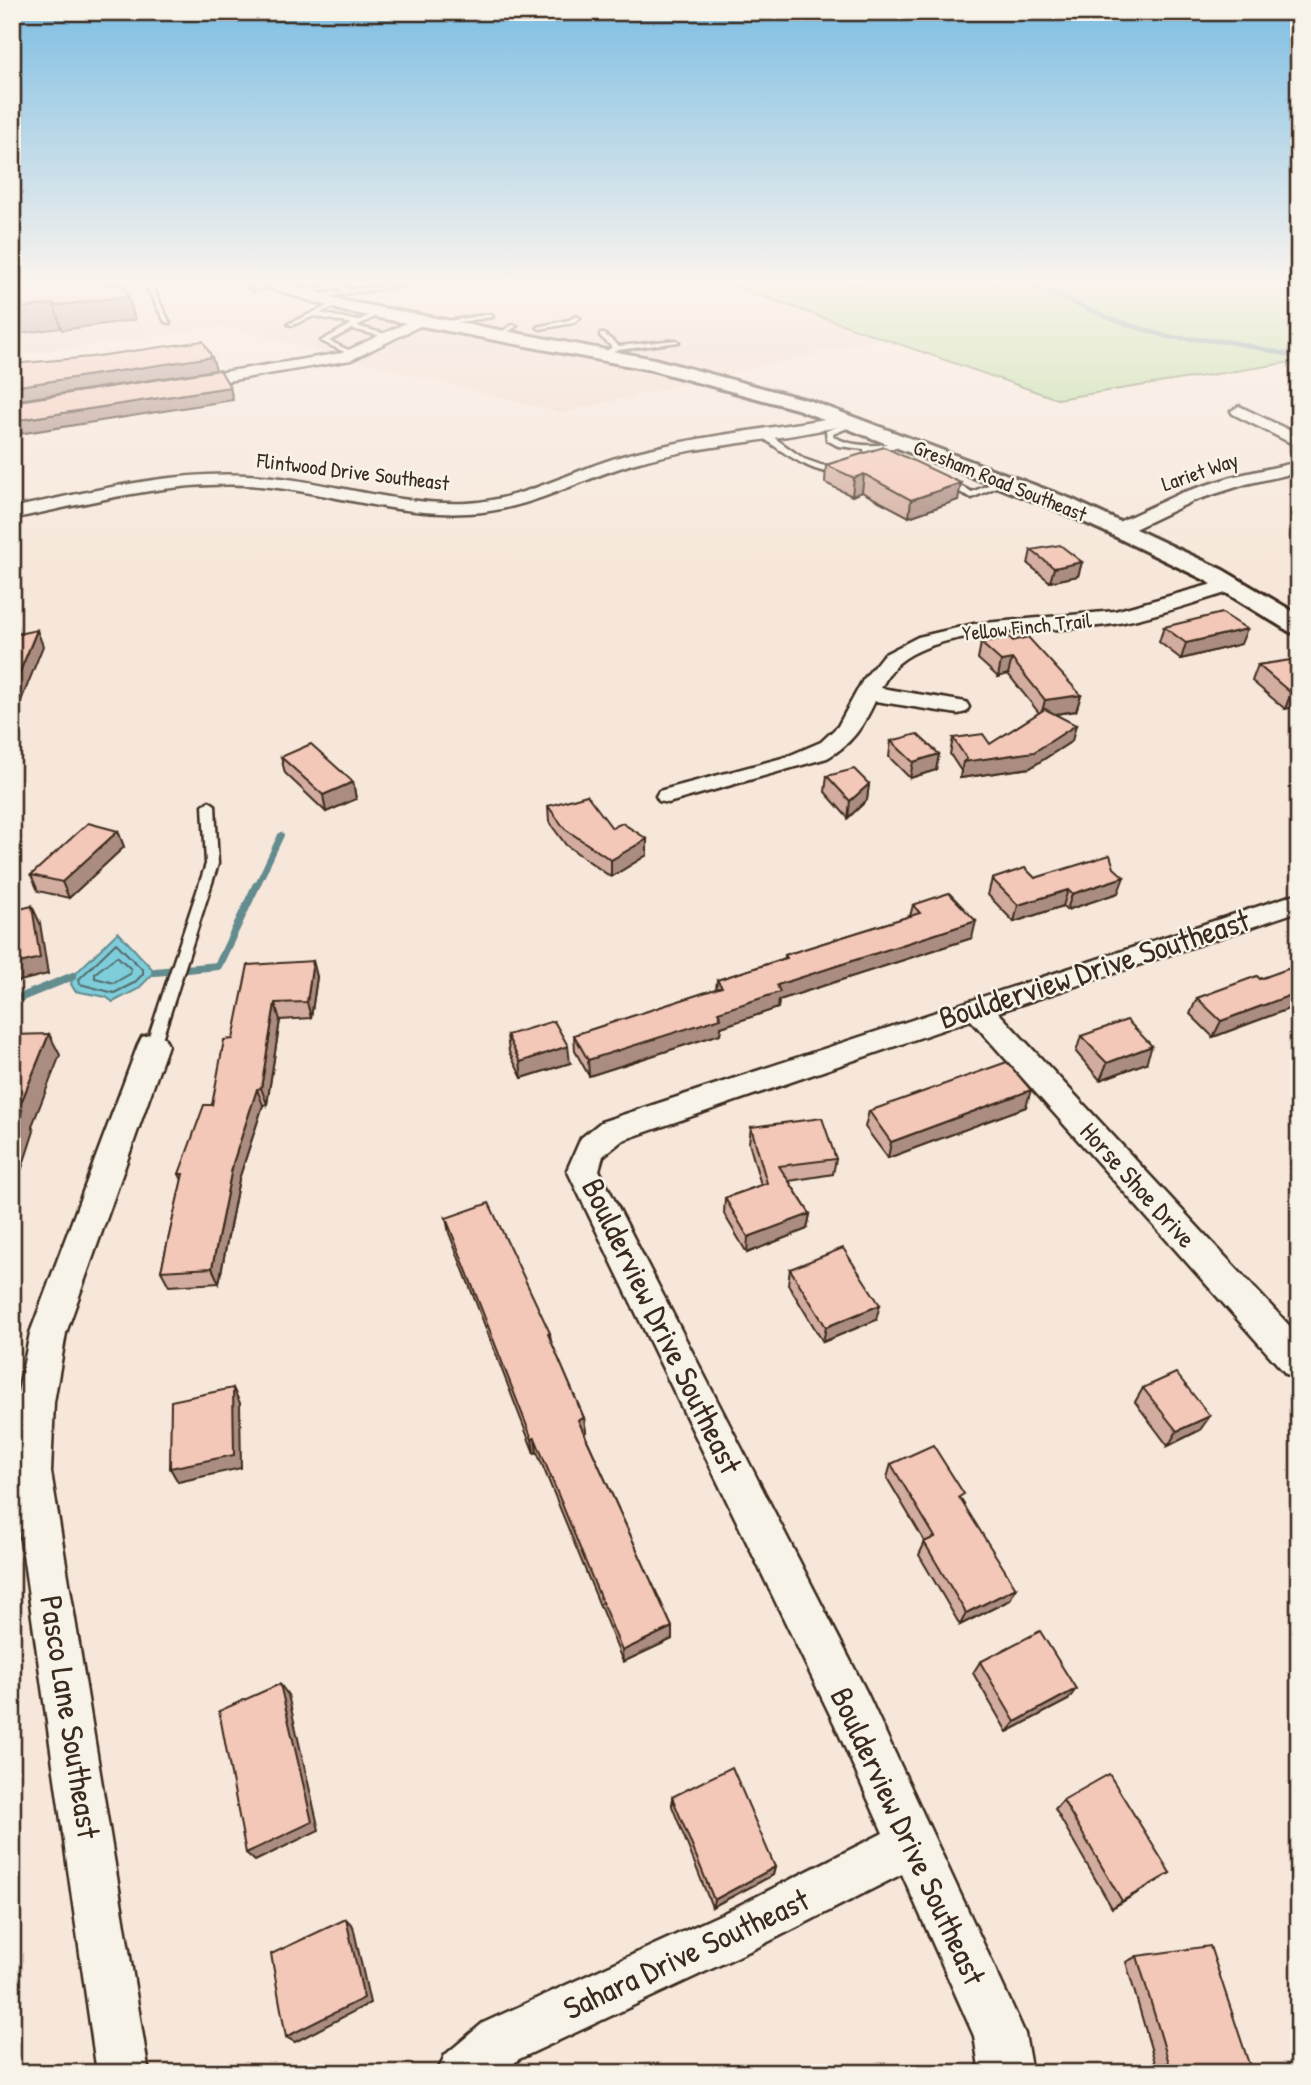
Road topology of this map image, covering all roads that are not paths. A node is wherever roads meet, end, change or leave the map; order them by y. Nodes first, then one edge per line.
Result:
1 (198, 381) edge
2 (722, 381) edge
3 (174, 385) edge
4 (1238, 411) dead end
5 (851, 421) junction
6 (766, 436) junction
7 (1299, 442) edge
8 (868, 447) junction
9 (910, 449) junction
10 (875, 458) junction
11 (888, 460) edge
12 (865, 462) edge
13 (855, 466) edge
14 (1299, 467) edge
15 (934, 477) edge
16 (1003, 482) junction
17 (12, 514) edge
18 (1119, 529) junction
19 (1231, 585) junction
20 (1299, 626) edge
21 (869, 693) junction
22 (958, 707) dead end
23 (668, 796) dead end
24 (209, 805) dead end
25 (1299, 902) edge
26 (978, 1009) junction
27 (153, 1045) joint
28 (1299, 1362) edge
29 (913, 1843) junction
30 (123, 2073) edge
31 (463, 2073) edge
32 (1006, 2073) edge

1 - 3 street
2 - 5 street, Gresham Road Southeast
4 - 7 street
5 - 6 street, Flintwood Drive Southeast
5 - 8 lane
5 - 9 street, Gresham Road Southeast
6 - 13 lane
6 - 17 street, Flintwood Drive Southeast
8 - 9 lane
8 - 10 lane
9 - 16 street, Gresham Road Southeast
10 - 11 lane
10 - 12 lane
14 - 18 street, Lariet Way
15 - 16 lane
16 - 18 street, Gresham Road Southeast
18 - 19 street, Gresham Road Southeast
19 - 20 street, Gresham Road Southeast
19 - 21 street, Yellow Finch Trail
21 - 22 street
21 - 23 street, Yellow Finch Trail
24 - 27 lane
25 - 26 street, Boulderview Drive Southeast
26 - 28 street, Horse Shoe Drive
26 - 29 street, Boulderview Drive Southeast
27 - 30 street, Pasco Lane Southeast
29 - 31 street, Sahara Drive Southeast
29 - 32 street, Boulderview Drive Southeast

